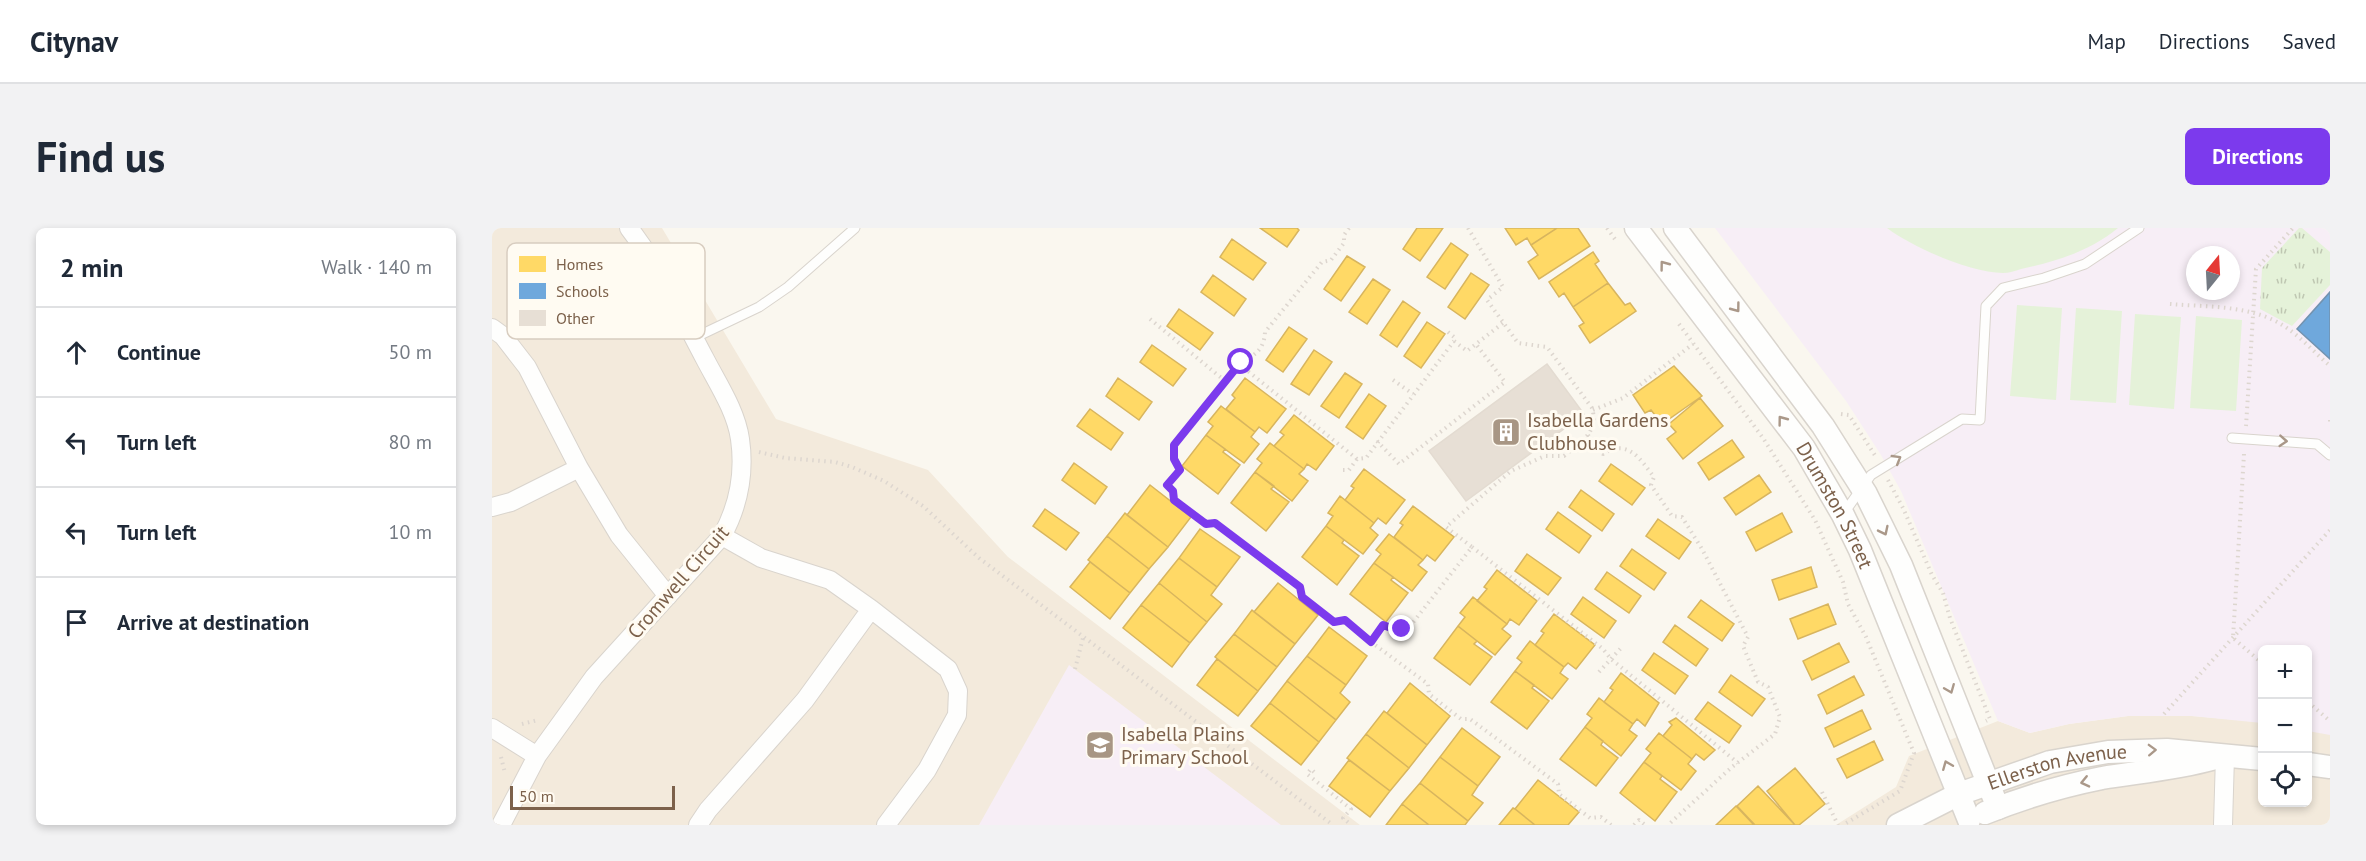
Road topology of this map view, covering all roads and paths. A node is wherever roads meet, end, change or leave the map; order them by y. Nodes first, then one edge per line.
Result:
1 (629, 228) edge
2 (855, 228) edge
3 (1349, 228) edge
4 (1468, 228) edge
5 (1636, 228) edge
6 (1675, 228) edge
7 (2139, 228) edge
8 (2293, 228) edge
9 (641, 243) edge
10 (2256, 269) dead end
11 (2170, 304) dead end
12 (1150, 319) dead end
13 (1503, 323) junction
14 (492, 328) edge
15 (1448, 332) dead end
16 (705, 333) edge
17 (695, 339) edge
18 (1454, 341) junction
19 (1476, 344) junction
20 (1239, 364) junction
21 (2330, 366) edge
22 (1393, 380) dead end
23 (1225, 381) junction
24 (1413, 394) junction
25 (1593, 410) junction
26 (1588, 435) junction
27 (2232, 438) dead end
28 (1377, 441) junction
29 (754, 451) dead end
30 (2330, 454) edge
31 (1357, 459) junction
32 (579, 468) junction
33 (1342, 470) dead end
34 (1862, 487) junction
35 (492, 507) edge
36 (1843, 515) junction
37 (2330, 530) edge
38 (722, 536) junction
39 (1472, 547) junction
40 (1932, 575) dead end
41 (668, 596) junction
42 (871, 609) junction
43 (1083, 638) junction
44 (2233, 638) junction
45 (1371, 642) junction
46 (1621, 648) dead end
47 (1611, 659) junction
48 (2258, 660) edge
49 (1076, 669) dead end
50 (1599, 672) dead end
51 (2312, 706) edge
52 (2164, 714) dead end
53 (1990, 719) dead end
54 (2330, 721) edge
55 (492, 728) edge
56 (500, 753) dead end
57 (537, 756) junction
58 (2225, 756) junction
59 (2258, 759) edge
60 (1738, 763) junction
61 (2312, 765) edge
62 (2330, 767) edge
63 (1314, 772) dead end
64 (503, 780) dead end
65 (1988, 782) junction
66 (1822, 792) dead end
67 (1959, 794) junction
68 (1998, 808) junction
69 (1964, 822) edge
70 (501, 825) edge
71 (698, 825) edge
72 (886, 825) edge
73 (1333, 825) edge
74 (1351, 825) edge
75 (1611, 825) edge
76 (1634, 825) edge
77 (1645, 825) edge
78 (1668, 825) edge
79 (1838, 825) edge
80 (1843, 825) edge
81 (1898, 825) edge
82 (2223, 825) edge

1 - 9 street, Cromwell Circuit
2 - 16 lane
3 - 20 path
4 - 13 path
36 -> 5 street, Drumston Street
6 -> 34 street, Drumston Street
34 -> 7 lane
8 - 10 path
11 - 21 path
12 - 23 path
13 - 19 path
13 - 25 path
14 - 32 street
15 - 18 path
17 - 38 street, Cromwell Circuit
18 - 19 path
18 - 24 path
19 - 28 path
20 - 23 path
20 - 31 path
22 - 24 path
23 - 45 path
24 - 28 path
25 - 26 path
25 - 80 path
26 - 39 path
26 - 60 path
27 -> 30 lane
28 - 31 path
29 - 43 path
31 - 33 path
32 - 35 street
32 - 41 street
34 - 36 lane
34 -> 65 street, Drumston Street
67 -> 36 street, Drumston Street
37 - 44 path
38 - 41 street, Cromwell Circuit
38 - 42 street
39 - 45 path
39 - 47 path
40 - 53 path
41 - 57 street, Cromwell Circuit
42 - 71 street
42 - 72 street
43 - 49 path
43 - 73 path
44 - 48 path
44 - 52 path
45 - 75 path
46 - 47 path
47 - 50 path
47 - 60 path
51 - 54 path
55 - 57 street
56 - 64 path
57 - 70 street, Cromwell Circuit
58 - 59 street, Ellerston Avenue
65 -> 58 street, Ellerston Avenue
58 -> 68 street, Ellerston Avenue
58 - 82 street
60 - 78 path
61 - 62 street
63 - 74 path
65 - 67 street, Ellerston Avenue
65 - 68 street, Drumston Street
66 - 79 path
67 - 69 street, Drumston Street
67 - 81 street, Ellerston Avenue
68 - 69 street, Ellerston Avenue
76 - 77 path

